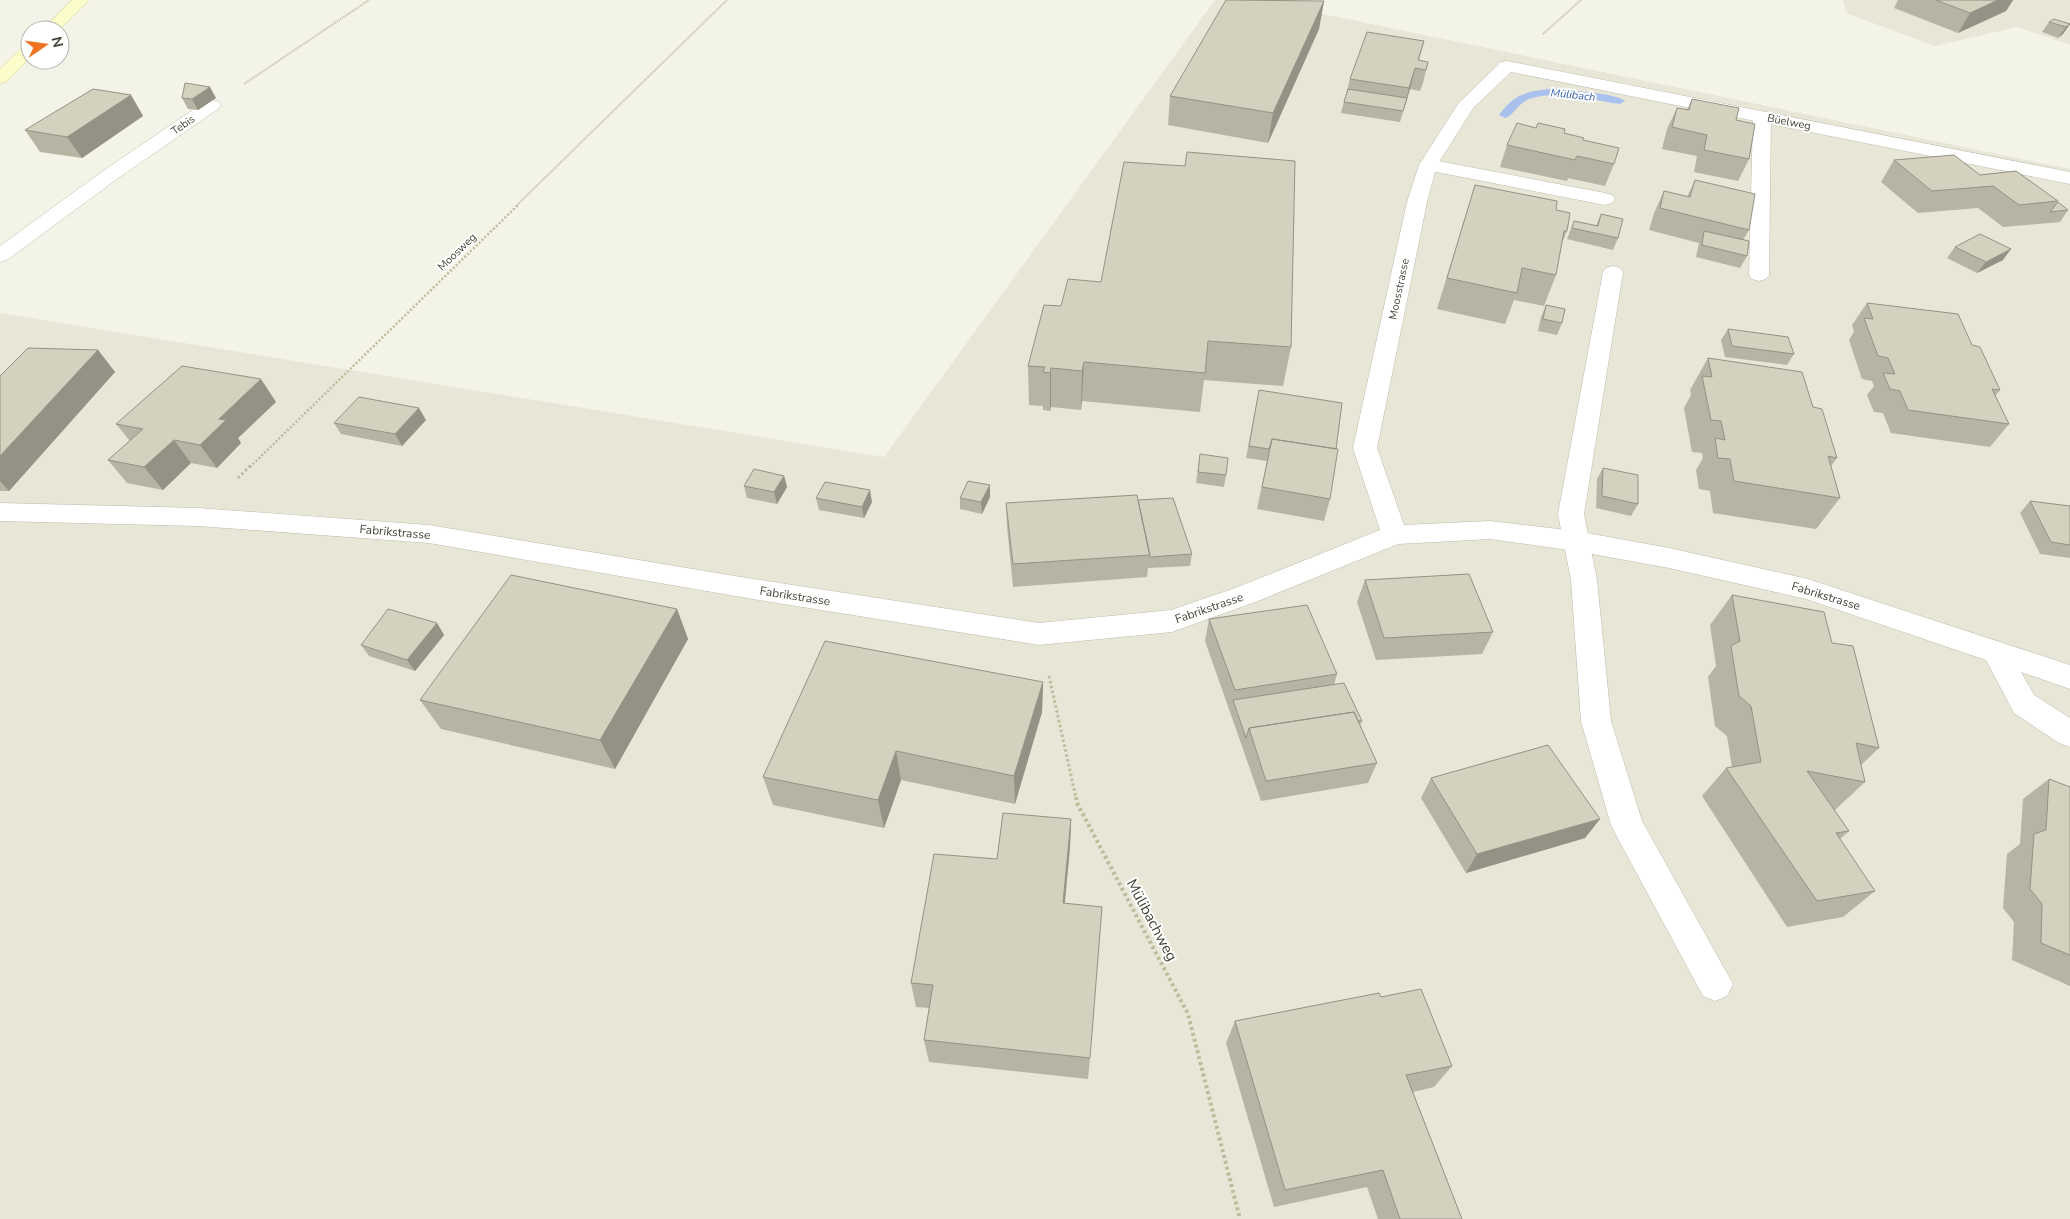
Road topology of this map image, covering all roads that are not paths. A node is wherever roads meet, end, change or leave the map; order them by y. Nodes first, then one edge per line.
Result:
1 (81, 0) edge
2 (60, 20) edge
3 (20, 59) edge
4 (1507, 66) joint
5 (0, 78) edge
6 (212, 105) road end
7 (1762, 117) junction
8 (1428, 165) junction
9 (2070, 178) edge
10 (1605, 199) dead end
11 (0, 256) edge
12 (1613, 272) dead end
13 (1759, 275) dead end
14 (0, 512) edge
15 (1395, 535) junction
16 (1576, 541) junction
17 (1995, 651) junction
18 (2070, 677) edge
19 (2070, 734) edge
20 (1715, 984) dead end

1 - 2 street
3 - 5 street
4 - 7 street, Büelweg
4 - 8 street, Moosstrasse
6 - 11 street, Tebis
7 - 9 street, Büelweg
7 - 13 street
8 - 10 street
8 - 15 street, Moosstrasse
12 - 16 street
14 - 15 street, Fabrikstrasse
15 - 16 street, Fabrikstrasse
16 - 17 street, Fabrikstrasse
16 - 20 street
17 - 18 street, Fabrikstrasse
17 - 19 street

